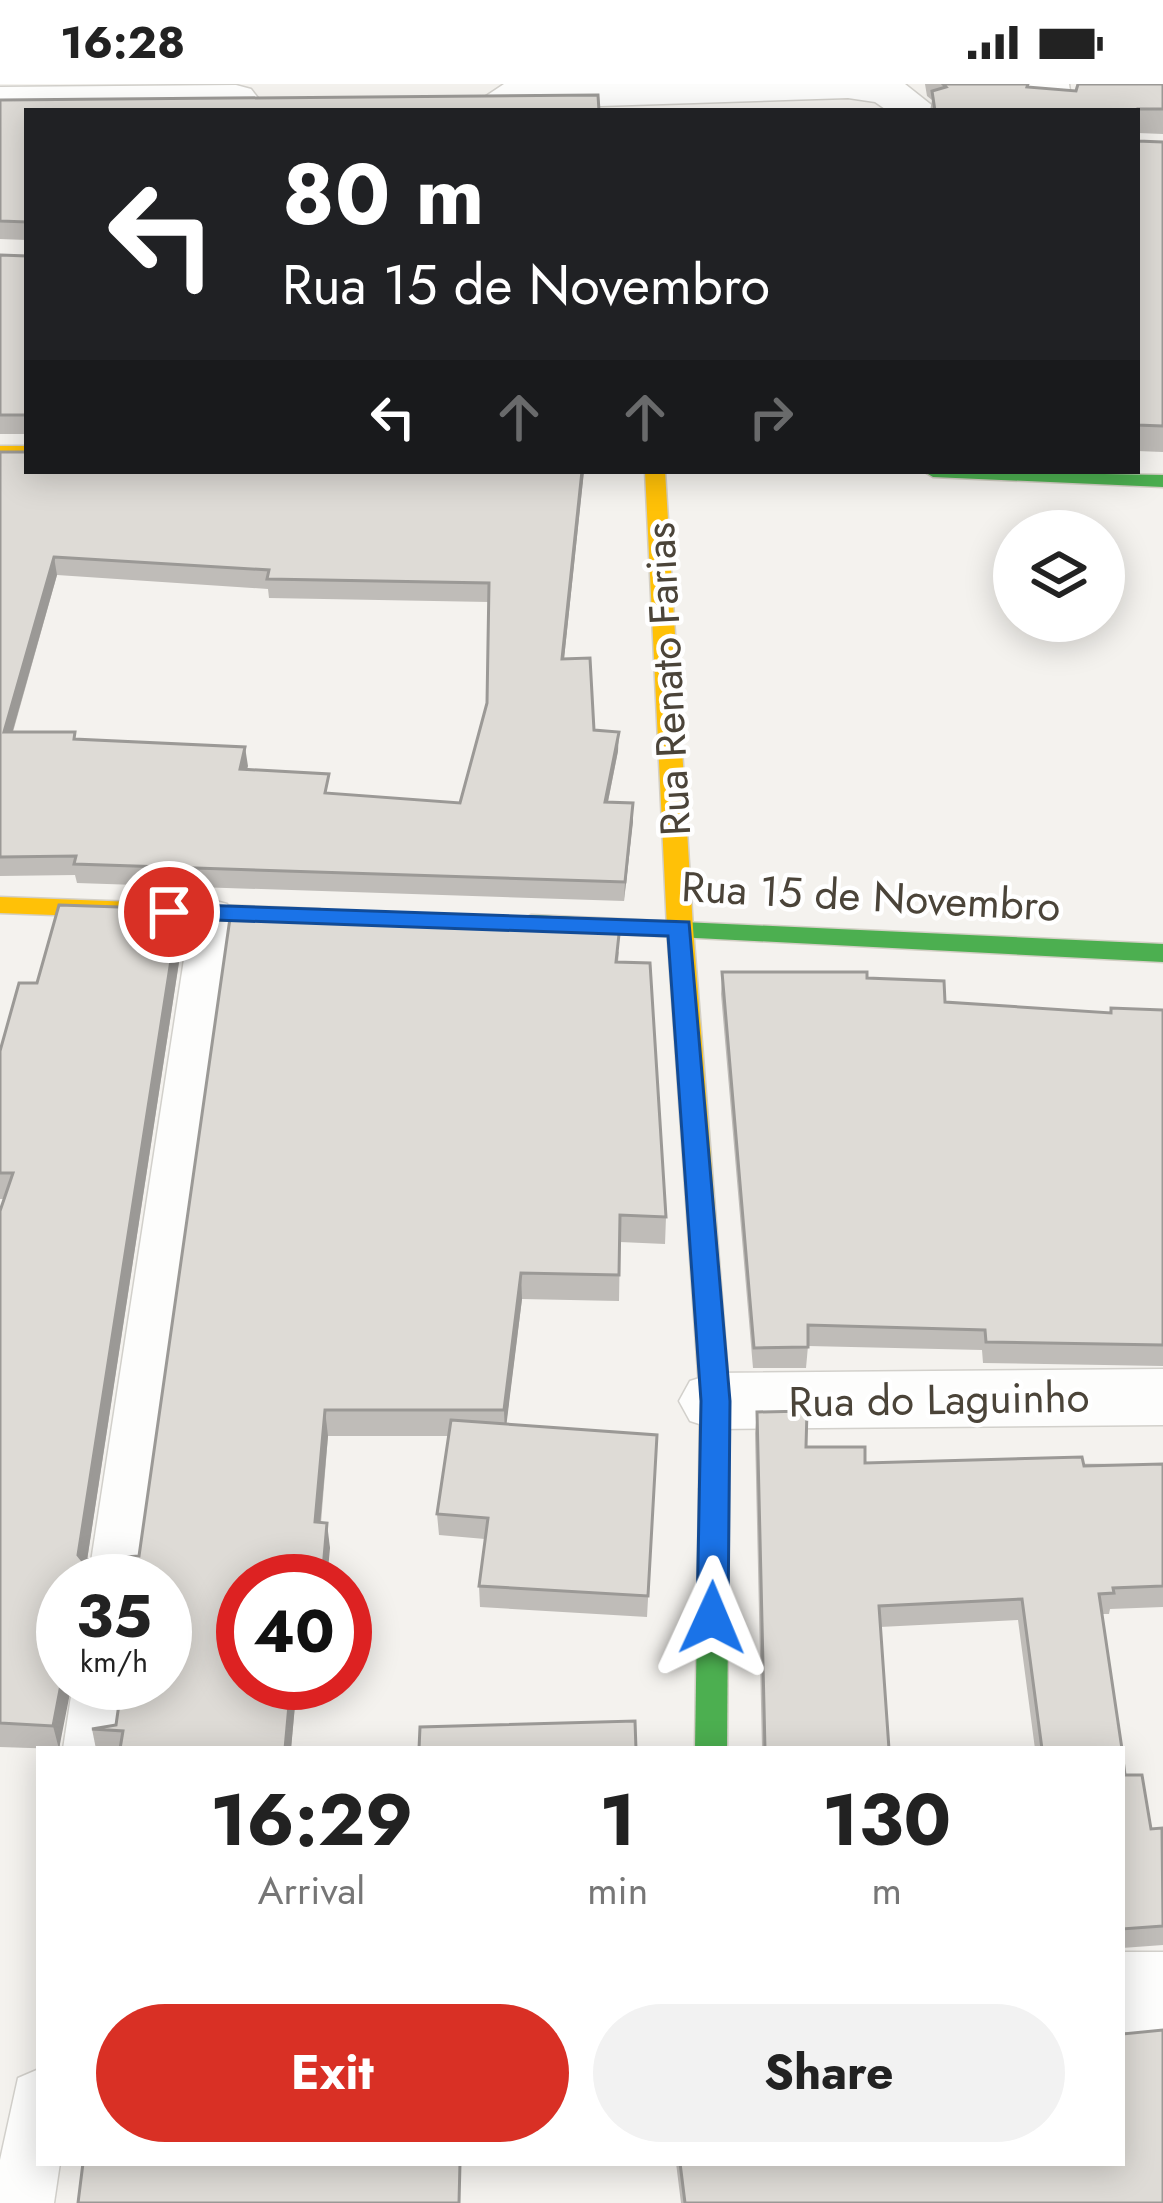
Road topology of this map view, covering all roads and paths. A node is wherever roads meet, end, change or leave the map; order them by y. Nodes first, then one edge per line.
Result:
1 (466, 97) edge
2 (280, 98) edge
3 (0, 100) edge
4 (630, 103) edge
5 (912, 108) edge
6 (656, 474) edge
7 (1002, 474) edge
8 (1163, 481) edge
9 (0, 904) edge
10 (212, 914) junction
11 (352, 918) edge
12 (493, 922) edge
13 (680, 928) junction
14 (1163, 952) edge
15 (1163, 1396) edge
16 (716, 1401) junction
17 (118, 1554) edge
18 (96, 1710) edge
19 (90, 1746) edge
20 (711, 1746) edge
21 (1125, 1991) edge
22 (1163, 1992) edge
23 (36, 2119) edge
24 (24, 2203) edge

1 - 4 street
2 - 3 street
4 - 5 street
6 - 13 street, Rua Renato Farias
7 - 8 street
9 - 10 street
10 - 11 street
10 - 17 lane
12 - 13 street, Rua 15 de Novembro
13 - 14 street, Rua 15 de Novembro
13 - 16 street, Rua Renato Farias
15 - 16 street, Rua do Laguinho
16 - 20 street, Rua Renato Farias
18 - 19 lane
21 - 22 street
23 - 24 lane

